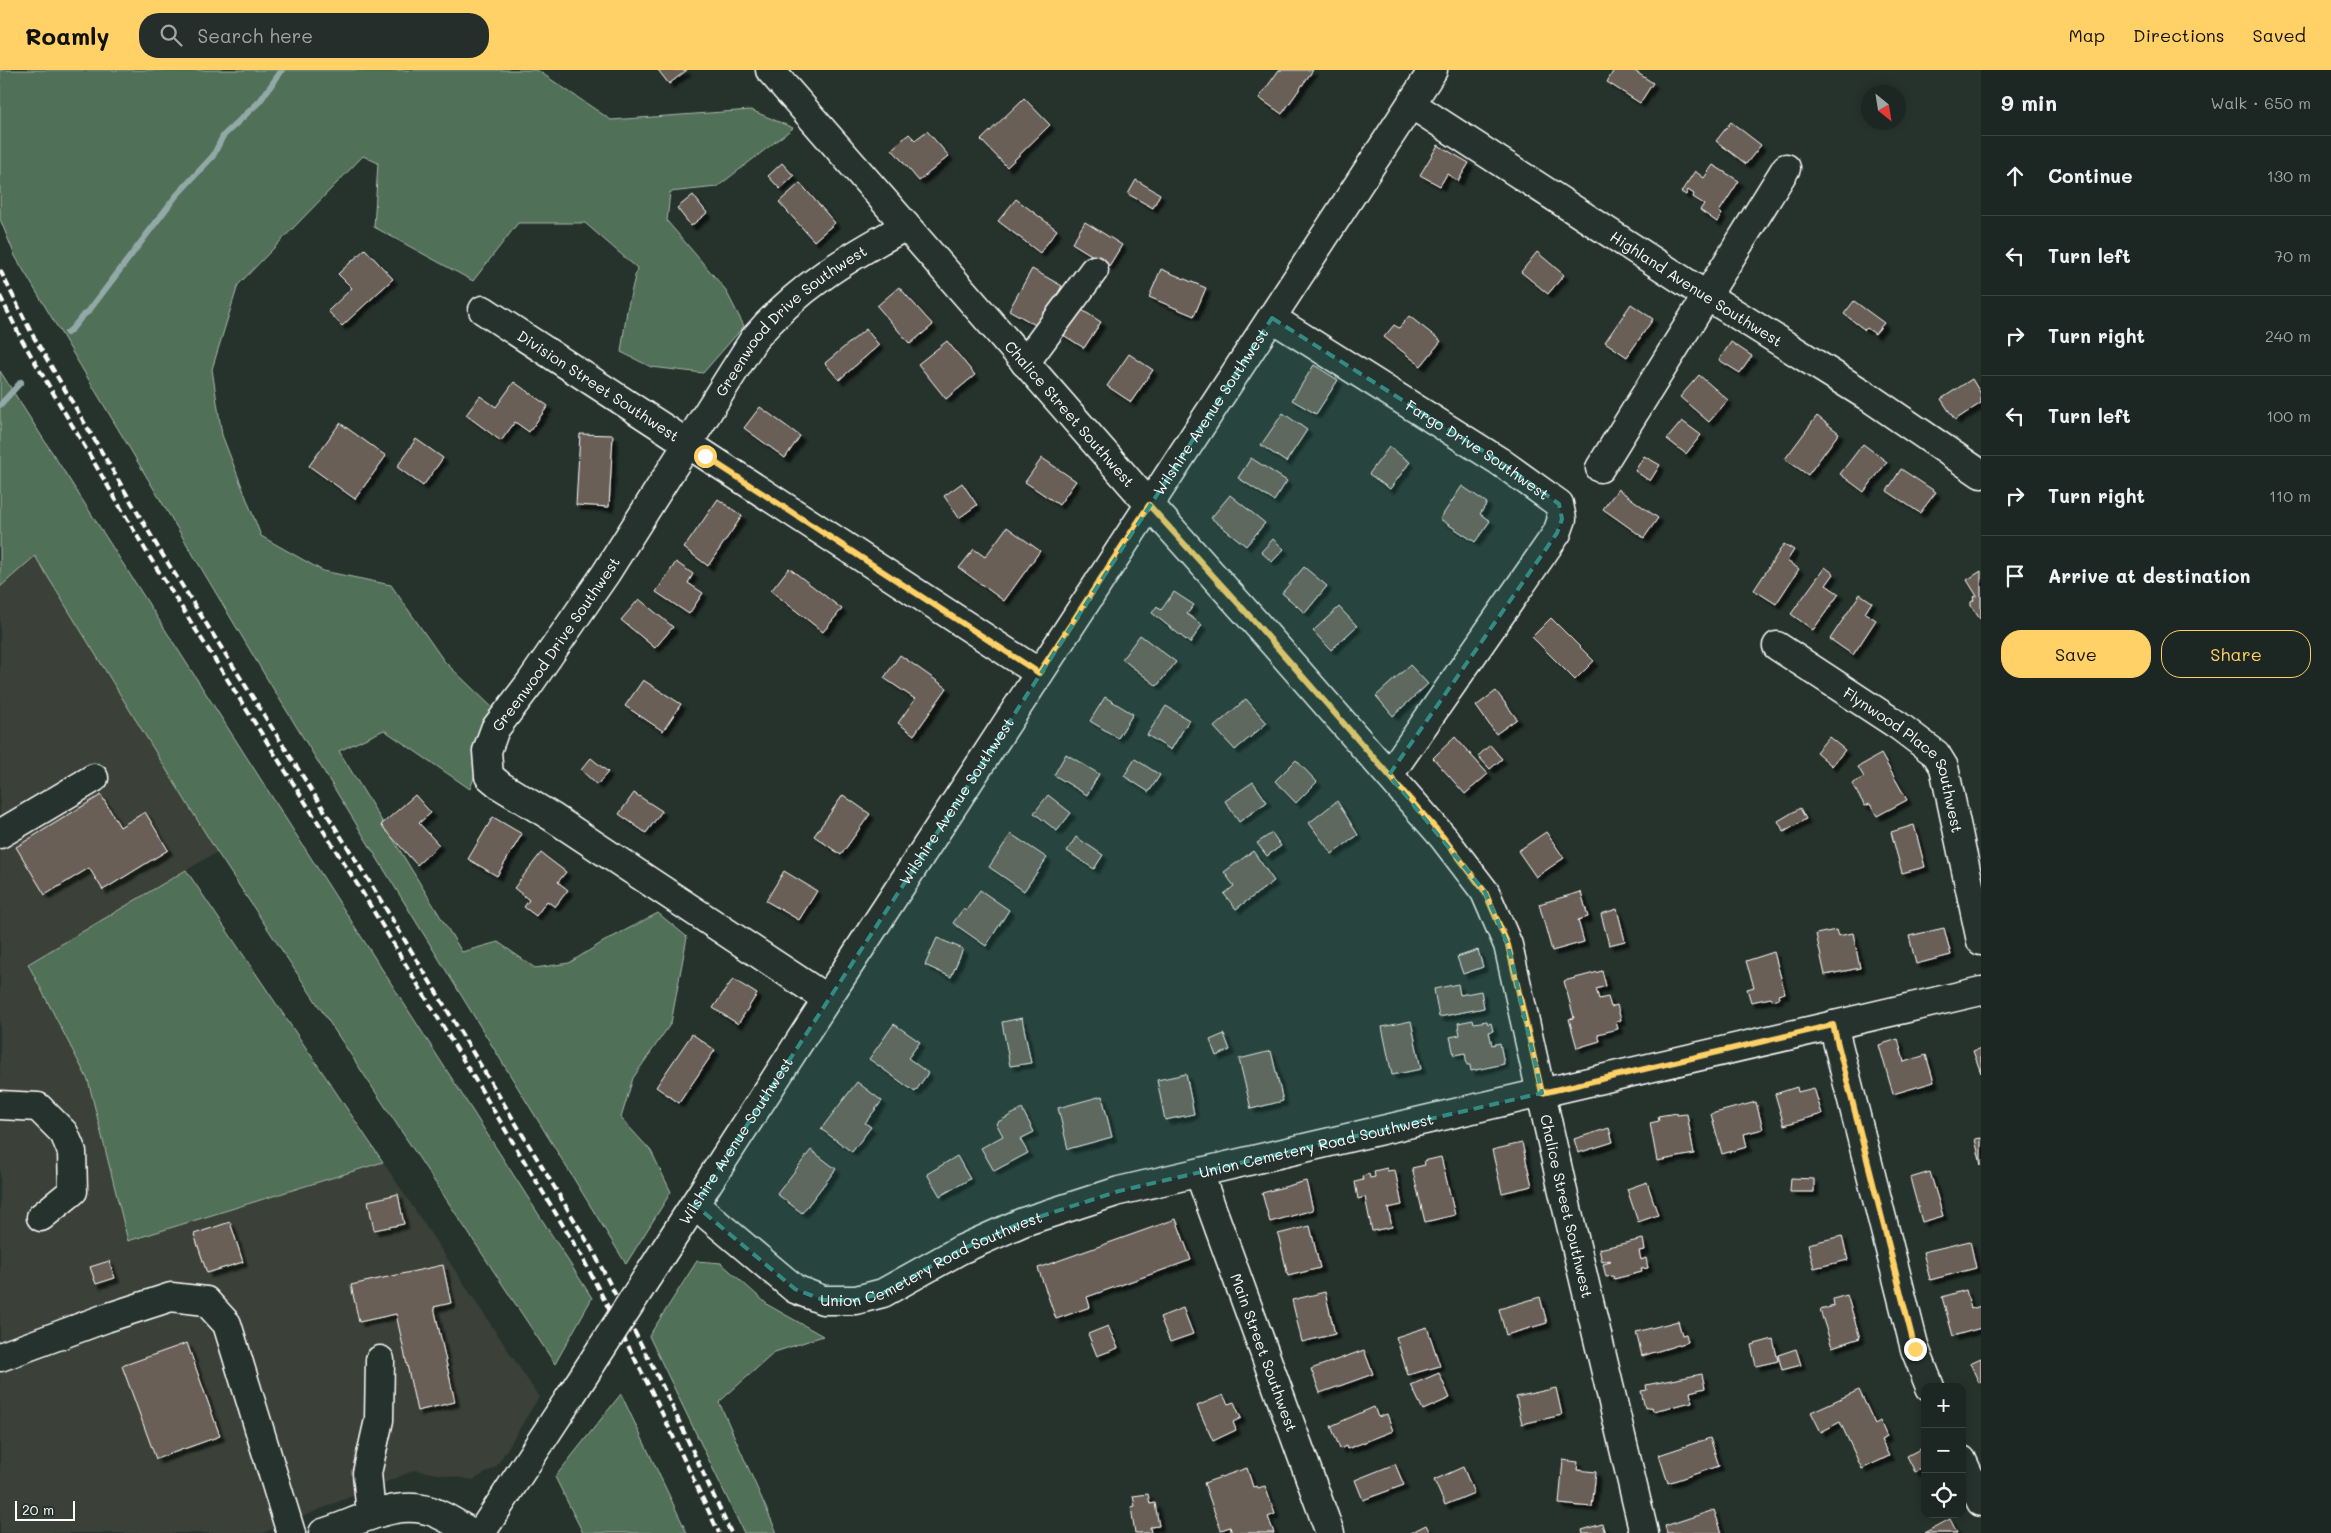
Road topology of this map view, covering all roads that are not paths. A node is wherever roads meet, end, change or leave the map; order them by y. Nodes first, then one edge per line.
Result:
1 (770, 70) edge
2 (1433, 70) edge
3 (1411, 104) junction
4 (1786, 168) dead end
5 (906, 226) junction
6 (1094, 270) dead end
7 (1707, 296) junction
8 (483, 310) dead end
9 (1272, 318) junction
10 (1025, 363) junction
11 (688, 445) junction
12 (1600, 468) dead end
13 (1981, 474) edge
14 (1149, 505) junction
15 (1777, 646) dead end
16 (1039, 673) junction
17 (1389, 775) junction
18 (94, 778) dead end
19 (0, 834) edge
20 (1981, 941) edge
21 (1981, 991) edge
22 (827, 999) junction
23 (1833, 1025) junction
24 (1542, 1093) junction
25 (0, 1105) edge
26 (1199, 1173) junction
27 (695, 1205) junction
28 (41, 1217) dead end
29 (0, 1357) edge
30 (380, 1360) dead end
31 (1928, 1383) edge
32 (1966, 1469) edge
33 (1981, 1502) edge
34 (372, 1515) junction
35 (292, 1533) edge
36 (323, 1533) edge
37 (472, 1533) edge
38 (481, 1533) edge
39 (1330, 1533) edge
40 (1644, 1533) edge

1 - 5 street, Chalice Street Southwest
2 - 3 street, Wilshire Avenue Southwest
3 - 7 street, Highland Avenue Southwest
3 - 9 street, Wilshire Avenue Southwest
4 - 7 street
5 - 10 street, Chalice Street Southwest
5 - 11 street, Greenwood Drive Southwest
6 - 10 street
7 - 12 street
7 - 13 street, Highland Avenue Southwest
8 - 11 street, Division Street Southwest
9 - 14 street, Wilshire Avenue Southwest
9 - 17 street, Fargo Drive Southwest
10 - 14 street, Chalice Street Southwest
11 - 16 street, Division Street Southwest
11 - 22 street, Greenwood Drive Southwest
14 - 16 street, Wilshire Avenue Southwest
14 - 17 street, Chalice Street Southwest
15 - 20 street, Flynwood Place Southwest
16 - 22 street, Wilshire Avenue Southwest
17 - 24 street, Chalice Street Southwest
18 - 19 street
21 - 23 street, Union Cemetery Road Southwest
22 - 27 street, Wilshire Avenue Southwest
23 - 24 street, Union Cemetery Road Southwest
23 - 31 street
24 - 26 street, Union Cemetery Road Southwest
24 - 40 street, Chalice Street Southwest
25 - 28 street
26 - 27 street, Union Cemetery Road Southwest
26 - 39 street, Main Street Southwest
27 - 38 street, Wilshire Avenue Southwest, bridge
29 - 35 street
30 - 34 street
32 - 33 street
34 - 36 street
34 - 37 street

